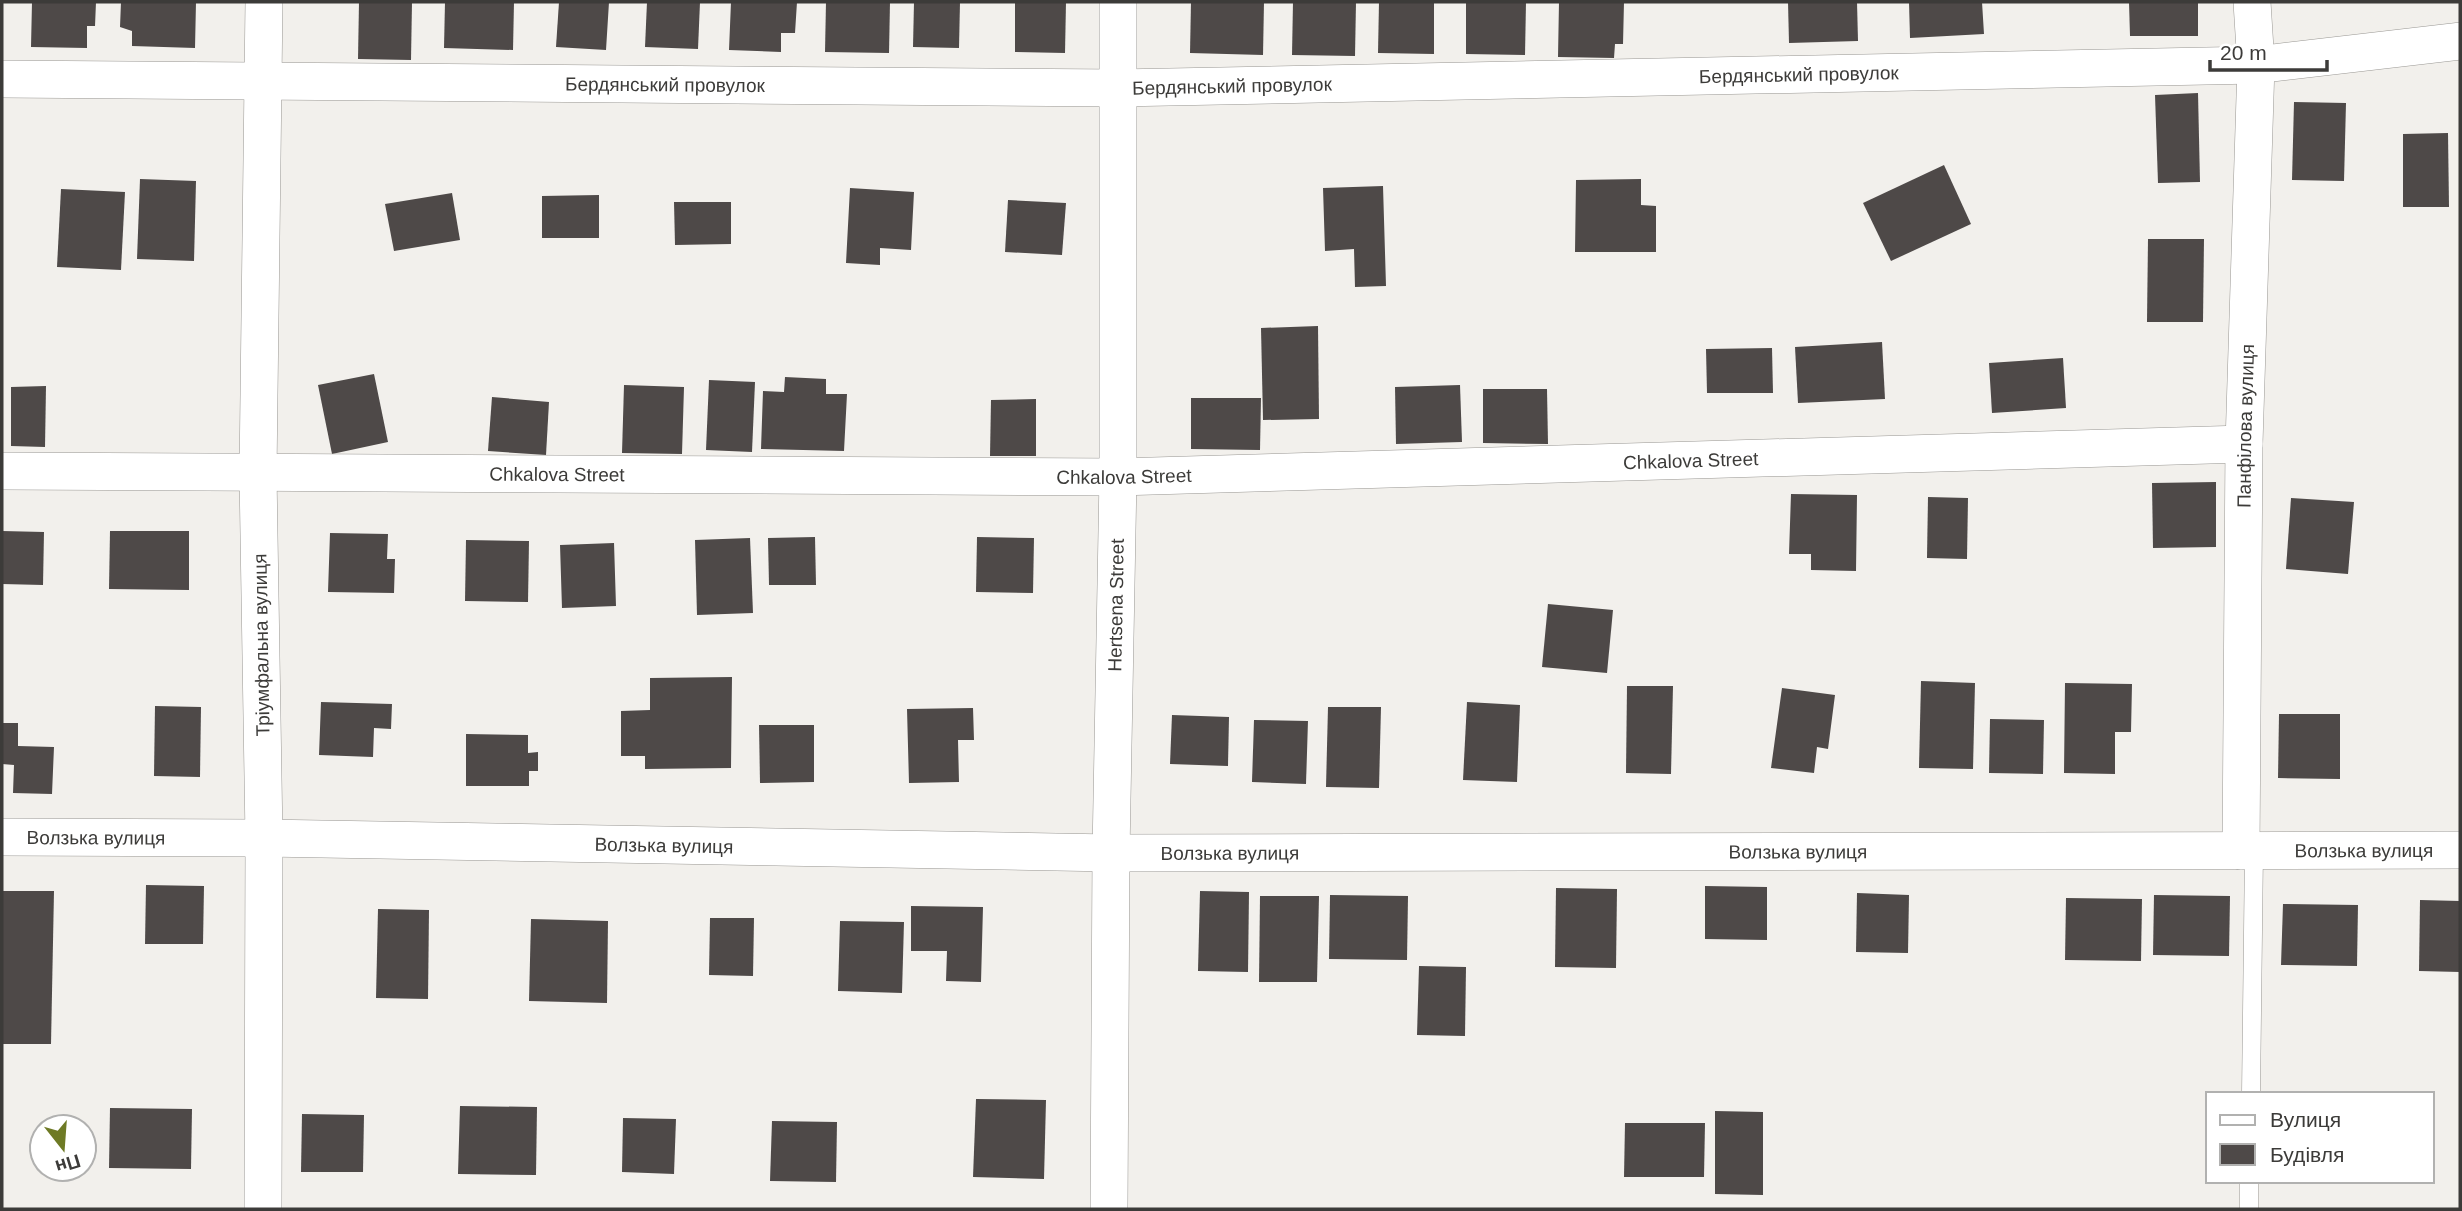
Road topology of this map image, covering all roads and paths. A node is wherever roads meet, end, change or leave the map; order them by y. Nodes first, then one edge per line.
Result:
1 (264, 2) edge
2 (1118, 2) edge
3 (2252, 2) edge
4 (2460, 41) edge
5 (2256, 65) junction
6 (2, 79) edge
7 (262, 82) junction
8 (1118, 88) junction
9 (2244, 444) junction
10 (2, 471) edge
11 (258, 474) junction
12 (1118, 477) junction
13 (2, 836) edge
14 (264, 838) junction
15 (2460, 850) edge
16 (2247, 851) junction
17 (1111, 853) junction
18 (2250, 1092) edge
19 (2249, 1183) edge
20 (263, 1209) edge
21 (1109, 1209) edge
22 (2249, 1209) edge

1 - 7 street, Тріумфальна вулиця
2 - 8 street, Hertsena Street
3 - 5 street, Панфілова вулиця
4 - 5 street, Бердянський провулок
5 - 8 street, Бердянський провулок
5 - 9 street, Панфілова вулиця
6 - 7 street, Бердянський провулок
7 - 8 street, Бердянський провулок
7 - 11 street, Тріумфальна вулиця
8 - 12 street, Hertsena Street
9 - 12 street, Chkalova Street
9 - 16 street, Панфілова вулиця
10 - 11 street, Chkalova Street
11 - 12 street, Chkalova Street
11 - 14 street, Тріумфальна вулиця
12 - 17 street, Hertsena Street
13 - 14 street, Волзька вулиця
14 - 17 street, Волзька вулиця
14 - 20 street, Тріумфальна вулиця
15 - 16 street, Волзька вулиця
16 - 17 street, Волзька вулиця
16 - 18 lane
17 - 21 street, Hertsena Street
19 - 22 lane

